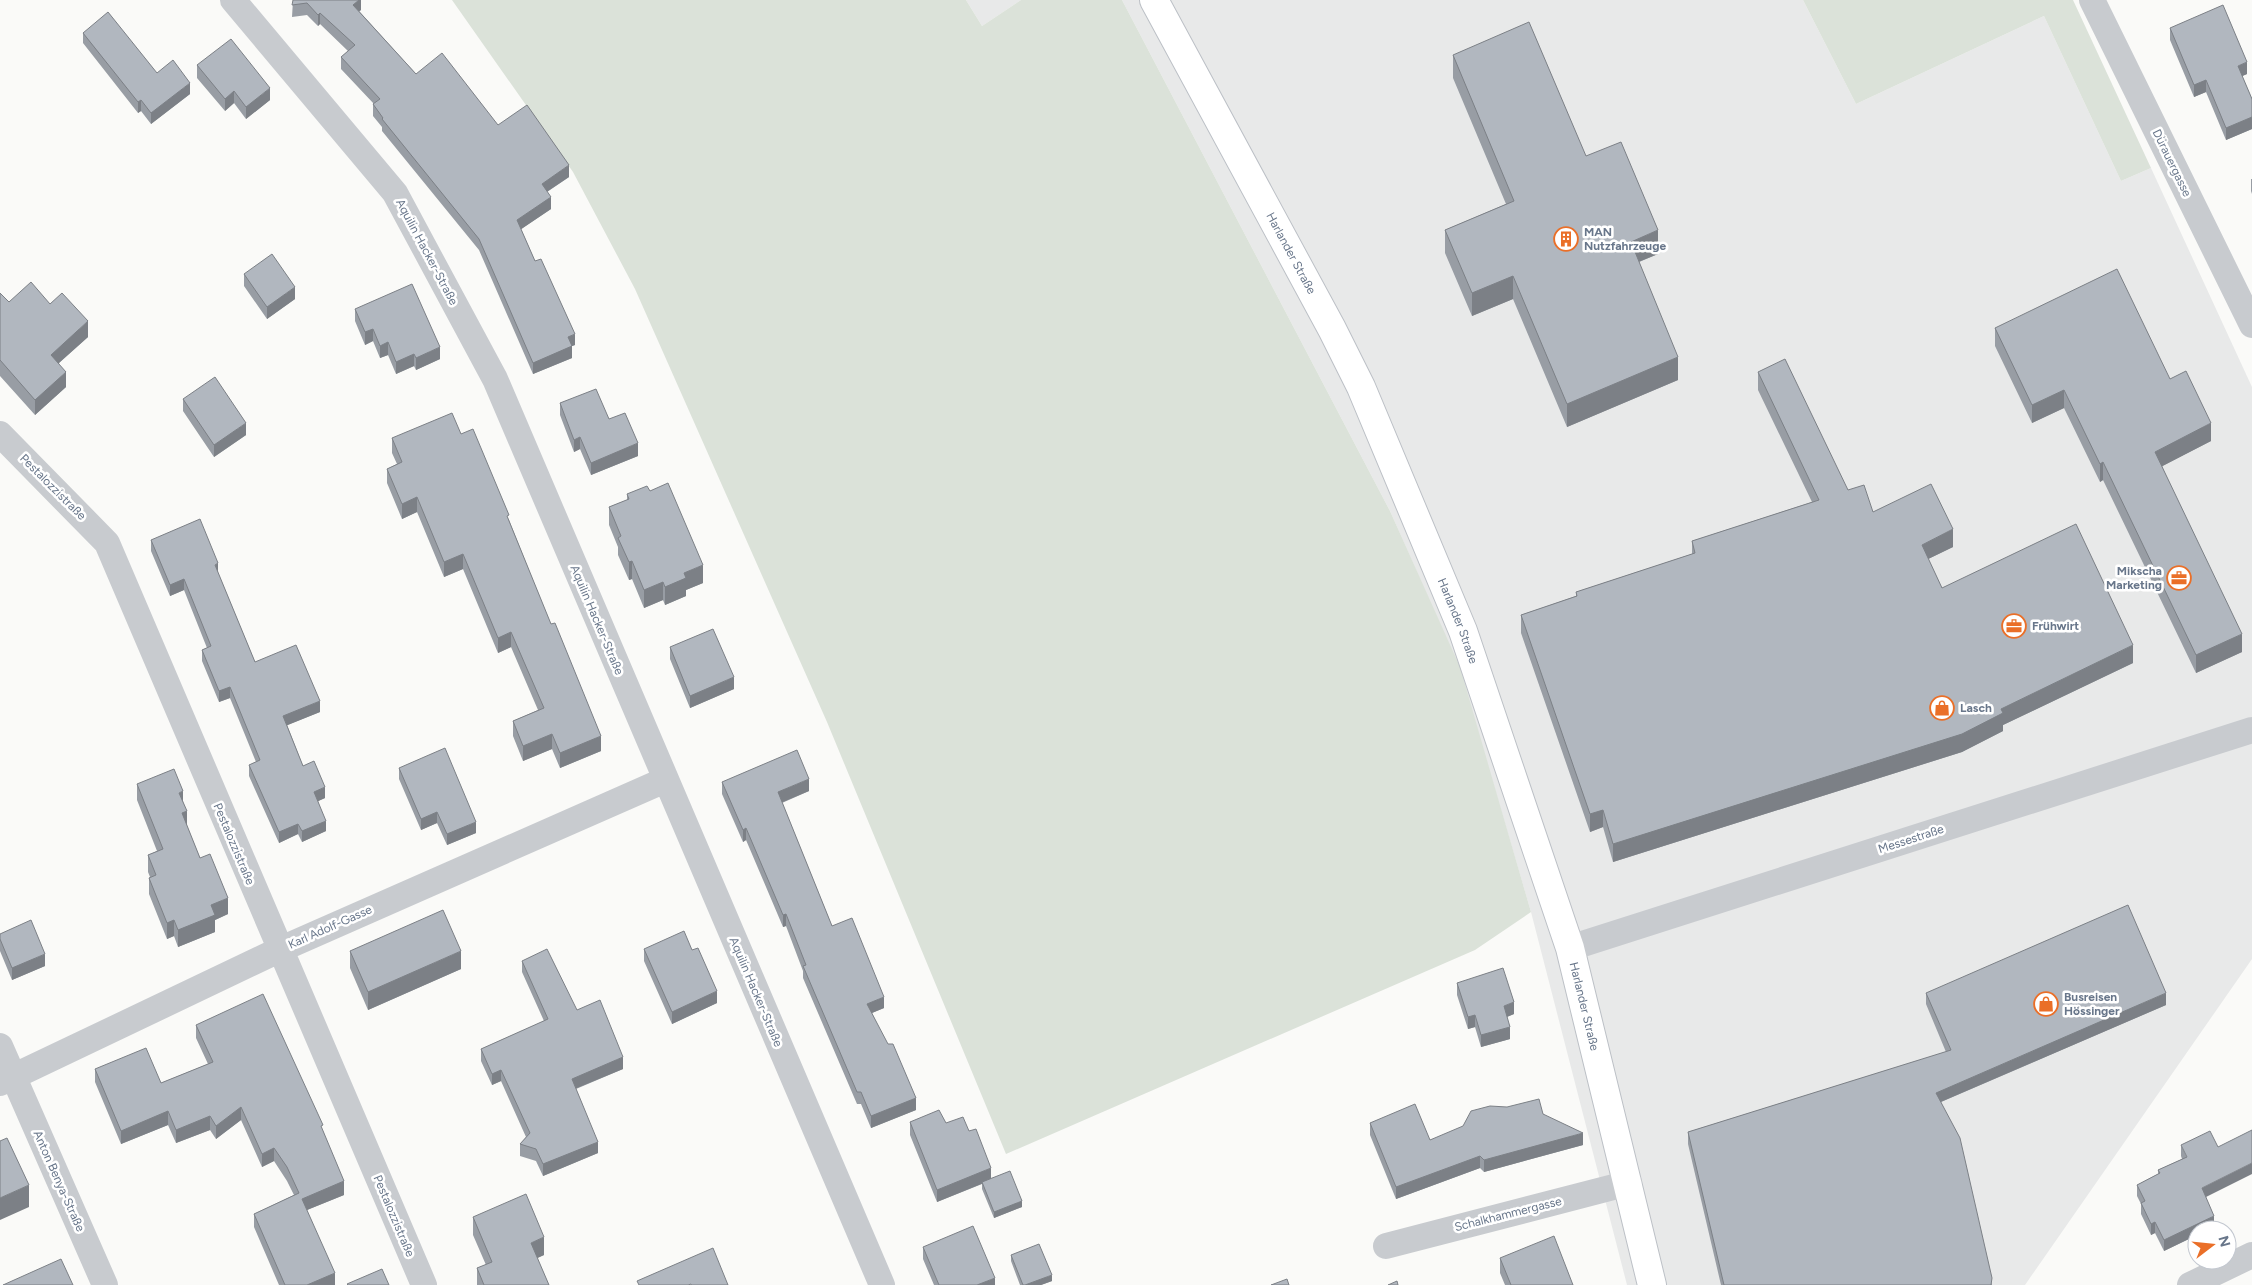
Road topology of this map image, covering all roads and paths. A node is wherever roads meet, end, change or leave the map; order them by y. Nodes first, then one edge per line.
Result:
1 (233, 0) edge
2 (1154, 0) edge
3 (2092, 0) edge
4 (2252, 326) edge
5 (0, 434) edge
6 (2252, 730) edge
7 (665, 780) junction
8 (1570, 948) junction
9 (279, 950) junction
10 (0, 1046) edge
11 (7, 1080) edge
12 (1629, 1183) junction
13 (1386, 1246) dead end
14 (2252, 1255) edge
15 (105, 1285) edge
16 (424, 1285) edge
17 (882, 1285) edge
18 (1652, 1285) edge
19 (2190, 1285) edge

1 - 7 street, Aquilin Hacker-Straße
2 - 8 main road, Harlander Straße
3 - 4 street, Dürauergasse
5 - 9 street, Pestalozzistraße
6 - 8 street, Messestraße
7 - 9 street, Karl Adolf-Gasse
7 - 17 street, Aquilin Hacker-Straße
8 - 12 main road, Harlander Straße
9 - 11 street, Karl Adolf-Gasse
9 - 16 street, Pestalozzistraße
10 - 11 street, Anton Benya-Straße
11 - 15 street, Anton Benya-Straße
12 - 13 street, Schalkhammergasse
12 - 18 main road, Harlander Straße
14 - 19 street

